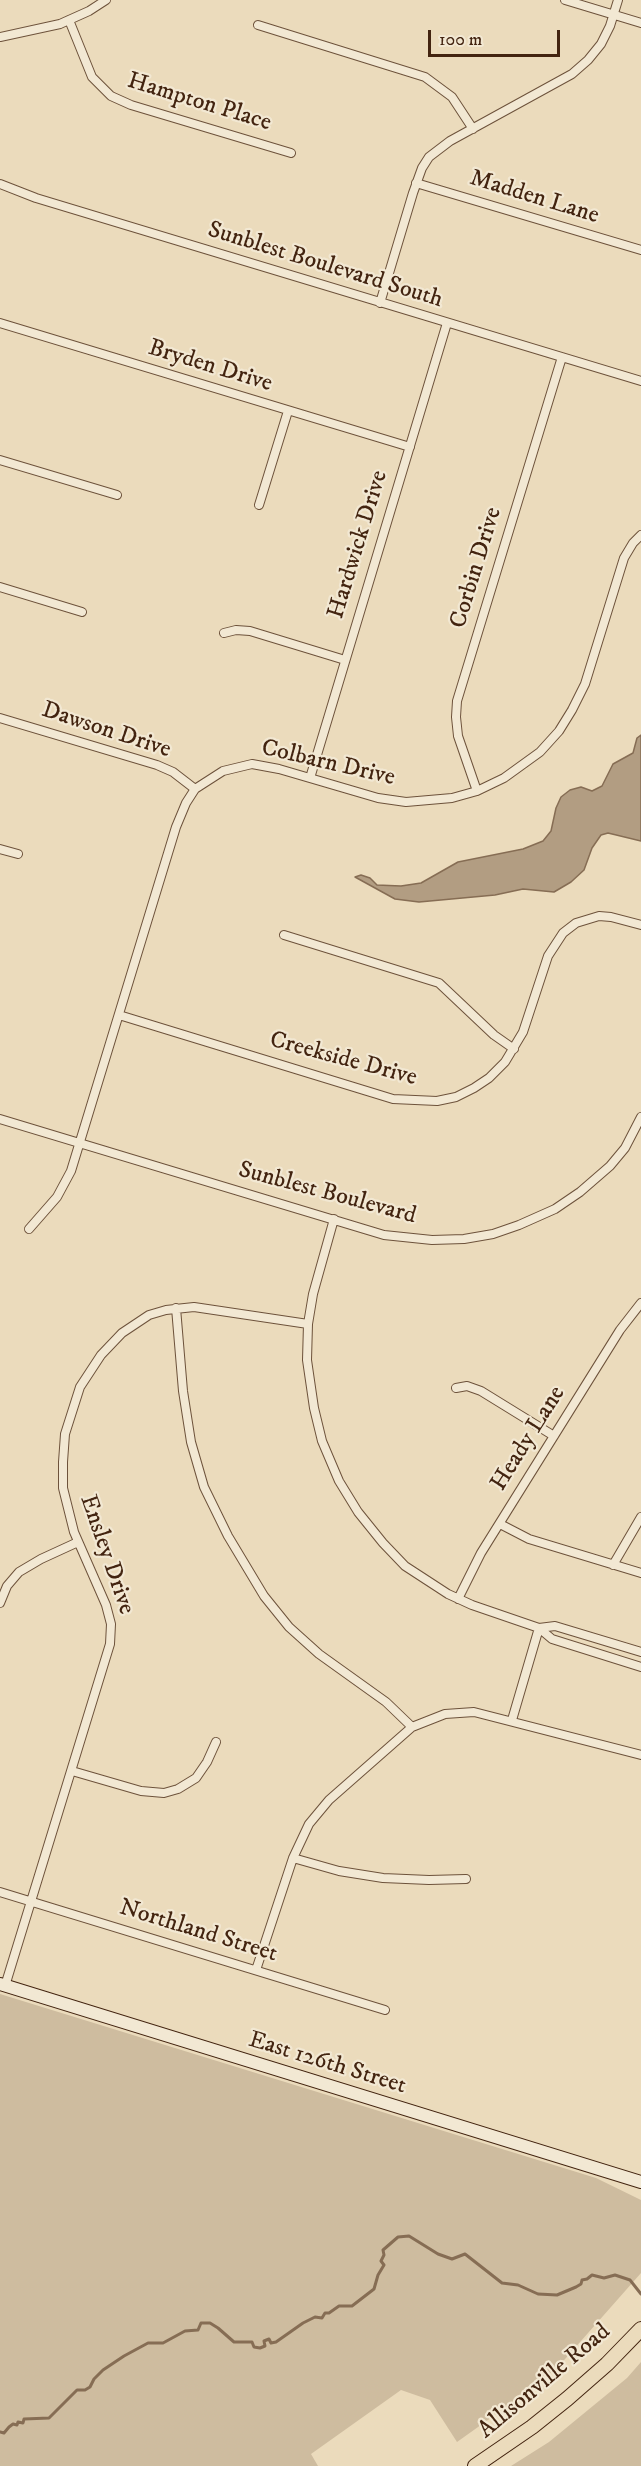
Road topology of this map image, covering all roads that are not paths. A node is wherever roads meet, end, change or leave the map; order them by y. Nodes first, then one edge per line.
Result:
1 (106, 0) edge
2 (565, 0) edge
3 (618, 0) edge
4 (614, 15) junction
5 (69, 20) junction
6 (641, 23) edge
7 (258, 25) dead end
8 (0, 37) edge
9 (473, 129) junction
10 (291, 153) dead end
11 (416, 183) junction
12 (0, 184) edge
13 (641, 250) edge
14 (380, 303) junction
15 (0, 323) edge
16 (447, 324) junction
17 (561, 357) junction
18 (641, 381) edge
19 (288, 411) junction
20 (410, 447) junction
21 (0, 460) edge
22 (117, 495) dead end
23 (259, 505) dead end
24 (641, 535) edge
25 (0, 587) edge
26 (82, 612) dead end
27 (224, 633) dead end
28 (345, 660) junction
29 (0, 718) edge
30 (309, 778) junction
31 (195, 789) junction
32 (477, 791) junction
33 (0, 849) edge
34 (18, 854) dead end
35 (641, 925) edge
36 (284, 935) dead end
37 (119, 1015) junction
38 (514, 1050) junction
39 (641, 1117) edge
40 (0, 1119) edge
41 (80, 1144) junction
42 (334, 1219) junction
43 (29, 1229) dead end
44 (641, 1303) edge
45 (177, 1308) junction
46 (308, 1324) junction
47 (456, 1388) dead end
48 (554, 1436) junction
49 (641, 1517) edge
50 (500, 1524) junction
51 (78, 1542) junction
52 (613, 1564) junction
53 (641, 1573) edge
54 (458, 1599) junction
55 (0, 1604) edge
56 (539, 1628) junction
57 (641, 1652) edge
58 (641, 1667) edge
59 (512, 1720) junction
60 (412, 1727) junction
61 (216, 1742) dead end
62 (641, 1755) edge
63 (72, 1771) junction
64 (293, 1858) junction
65 (466, 1879) dead end
66 (0, 1892) edge
67 (32, 1902) junction
68 (256, 1970) junction
69 (3, 1985) edge
70 (385, 2010) dead end
71 (641, 2182) edge
72 (641, 2329) edge
73 (475, 2466) edge

1 - 5 street
2 - 4 street
3 - 4 street
4 - 6 street
4 - 9 street
5 - 8 street
5 - 10 street, Hampton Place
7 - 9 street
9 - 11 street
11 - 13 street, Madden Lane
11 - 14 street
12 - 14 street, Sunblest Boulevard South
14 - 16 street, Sunblest Boulevard South
15 - 19 street, Bryden Drive
16 - 17 street, Sunblest Boulevard South
16 - 20 street, Hardwick Drive
17 - 18 street, Sunblest Boulevard South
17 - 32 street, Corbin Drive
19 - 20 street, Bryden Drive
19 - 23 street
20 - 28 street, Hardwick Drive
21 - 22 street
24 - 32 street, Colbarn Drive
25 - 26 street
27 - 28 street
28 - 30 street, Hardwick Drive
29 - 31 street, Dawson Drive
30 - 31 street, Colbarn Drive
30 - 32 street, Colbarn Drive
31 - 37 street, Colbarn Drive
33 - 34 street
35 - 38 street, Creekside Drive
36 - 38 street
37 - 38 street, Creekside Drive
37 - 41 street, Colbarn Drive
39 - 42 street, Sunblest Boulevard
40 - 41 street, Sunblest Boulevard
41 - 42 street, Sunblest Boulevard
41 - 43 street, Colbarn Drive
42 - 46 street
44 - 48 street, Heady Lane
45 - 46 street, Ensley Drive
45 - 51 street, Ensley Drive
45 - 60 street
46 - 54 street
47 - 48 street
48 - 50 street, Heady Lane
49 - 52 street
50 - 52 street
50 - 54 street, Heady Lane
51 - 55 street
51 - 63 street, Ensley Drive
52 - 53 street
54 - 56 street
56 - 57 street
56 - 58 street
56 - 59 street
59 - 60 street
59 - 62 street
60 - 64 street
61 - 63 street
63 - 67 street, Ensley Drive
64 - 65 street
64 - 68 street
66 - 67 street, Northland Street
67 - 68 street, Northland Street
67 - 69 street, Ensley Drive
68 - 70 street, Northland Street
69 - 71 main road, East 126th Street
72 - 73 main road, Allisonville Road

